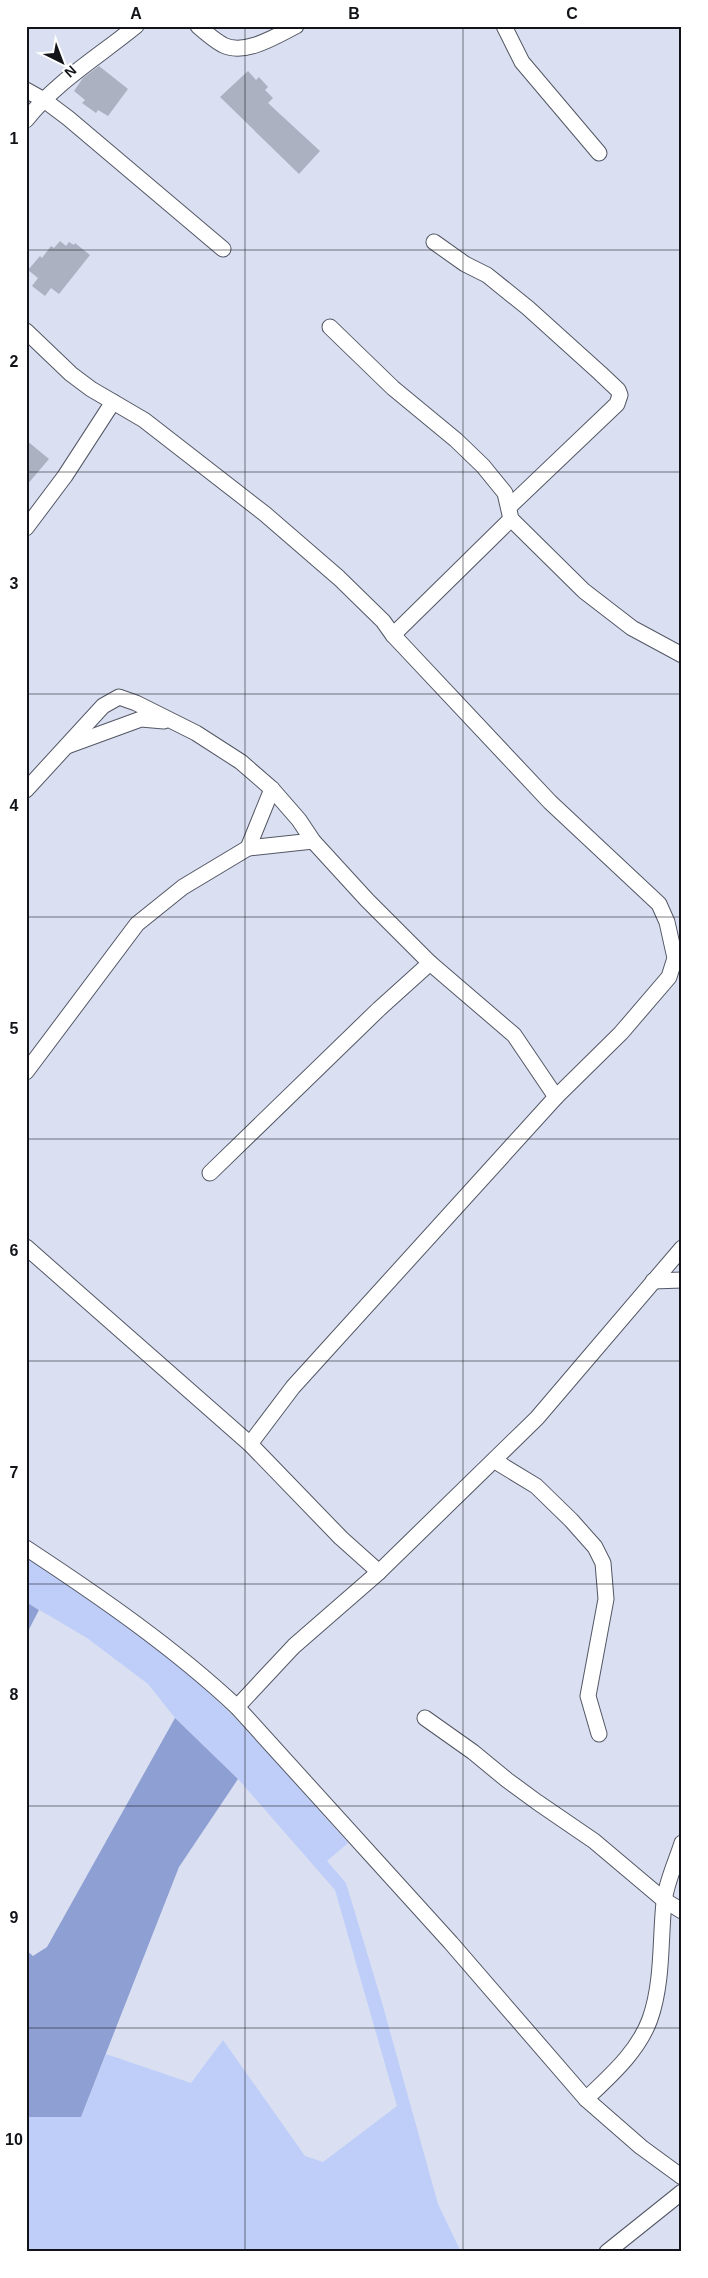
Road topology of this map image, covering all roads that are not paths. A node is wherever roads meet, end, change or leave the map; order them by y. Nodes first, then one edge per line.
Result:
1 (136, 26) edge
2 (198, 26) edge
3 (296, 26) edge
4 (504, 26) edge
5 (26, 90) edge
6 (44, 100) junction
7 (26, 120) edge
8 (599, 153) dead end
9 (434, 242) dead end
10 (223, 249) dead end
11 (330, 327) dead end
12 (26, 331) edge
13 (113, 402) junction
14 (510, 513) junction
15 (26, 528) edge
16 (393, 635) junction
17 (682, 655) edge
18 (176, 722) junction
19 (65, 746) junction
20 (272, 789) junction
21 (26, 790) edge
22 (313, 841) junction
23 (248, 848) junction
24 (678, 957) edge
25 (430, 963) junction
26 (26, 1072) edge
27 (556, 1097) junction
28 (210, 1173) dead end
29 (26, 1247) edge
30 (682, 1248) edge
31 (682, 1280) edge
32 (653, 1281) junction
33 (250, 1444) junction
34 (495, 1461) junction
35 (26, 1548) edge
36 (379, 1572) junction
37 (236, 1707) junction
38 (425, 1718) dead end
39 (599, 1734) dead end
40 (682, 1843) edge
41 (664, 1900) junction
42 (682, 1911) edge
43 (586, 2099) junction
44 (682, 2177) edge
45 (682, 2192) edge
46 (607, 2252) edge

1 - 6 street
2 - 3 street
4 - 8 street
5 - 6 street
6 - 7 street
6 - 10 street
9 - 14 street
11 - 14 street
12 - 13 street
13 - 15 street
13 - 16 street
14 - 16 street
14 - 17 street
16 - 24 street
18 - 19 street
18 - 19 street
18 - 20 street
19 - 21 street
20 - 22 street
20 - 23 street
22 - 23 street
22 - 25 street
23 - 26 street
24 - 27 street
25 - 27 street
25 - 28 street
27 - 33 street
29 - 33 street
30 - 32 street
31 - 32 street
32 - 34 street
33 - 36 street
34 - 36 street
34 - 39 street
35 - 37 street
36 - 37 street
37 - 43 street
38 - 41 street
40 - 41 street
41 - 42 street
41 - 43 street
43 - 44 street
45 - 46 street

